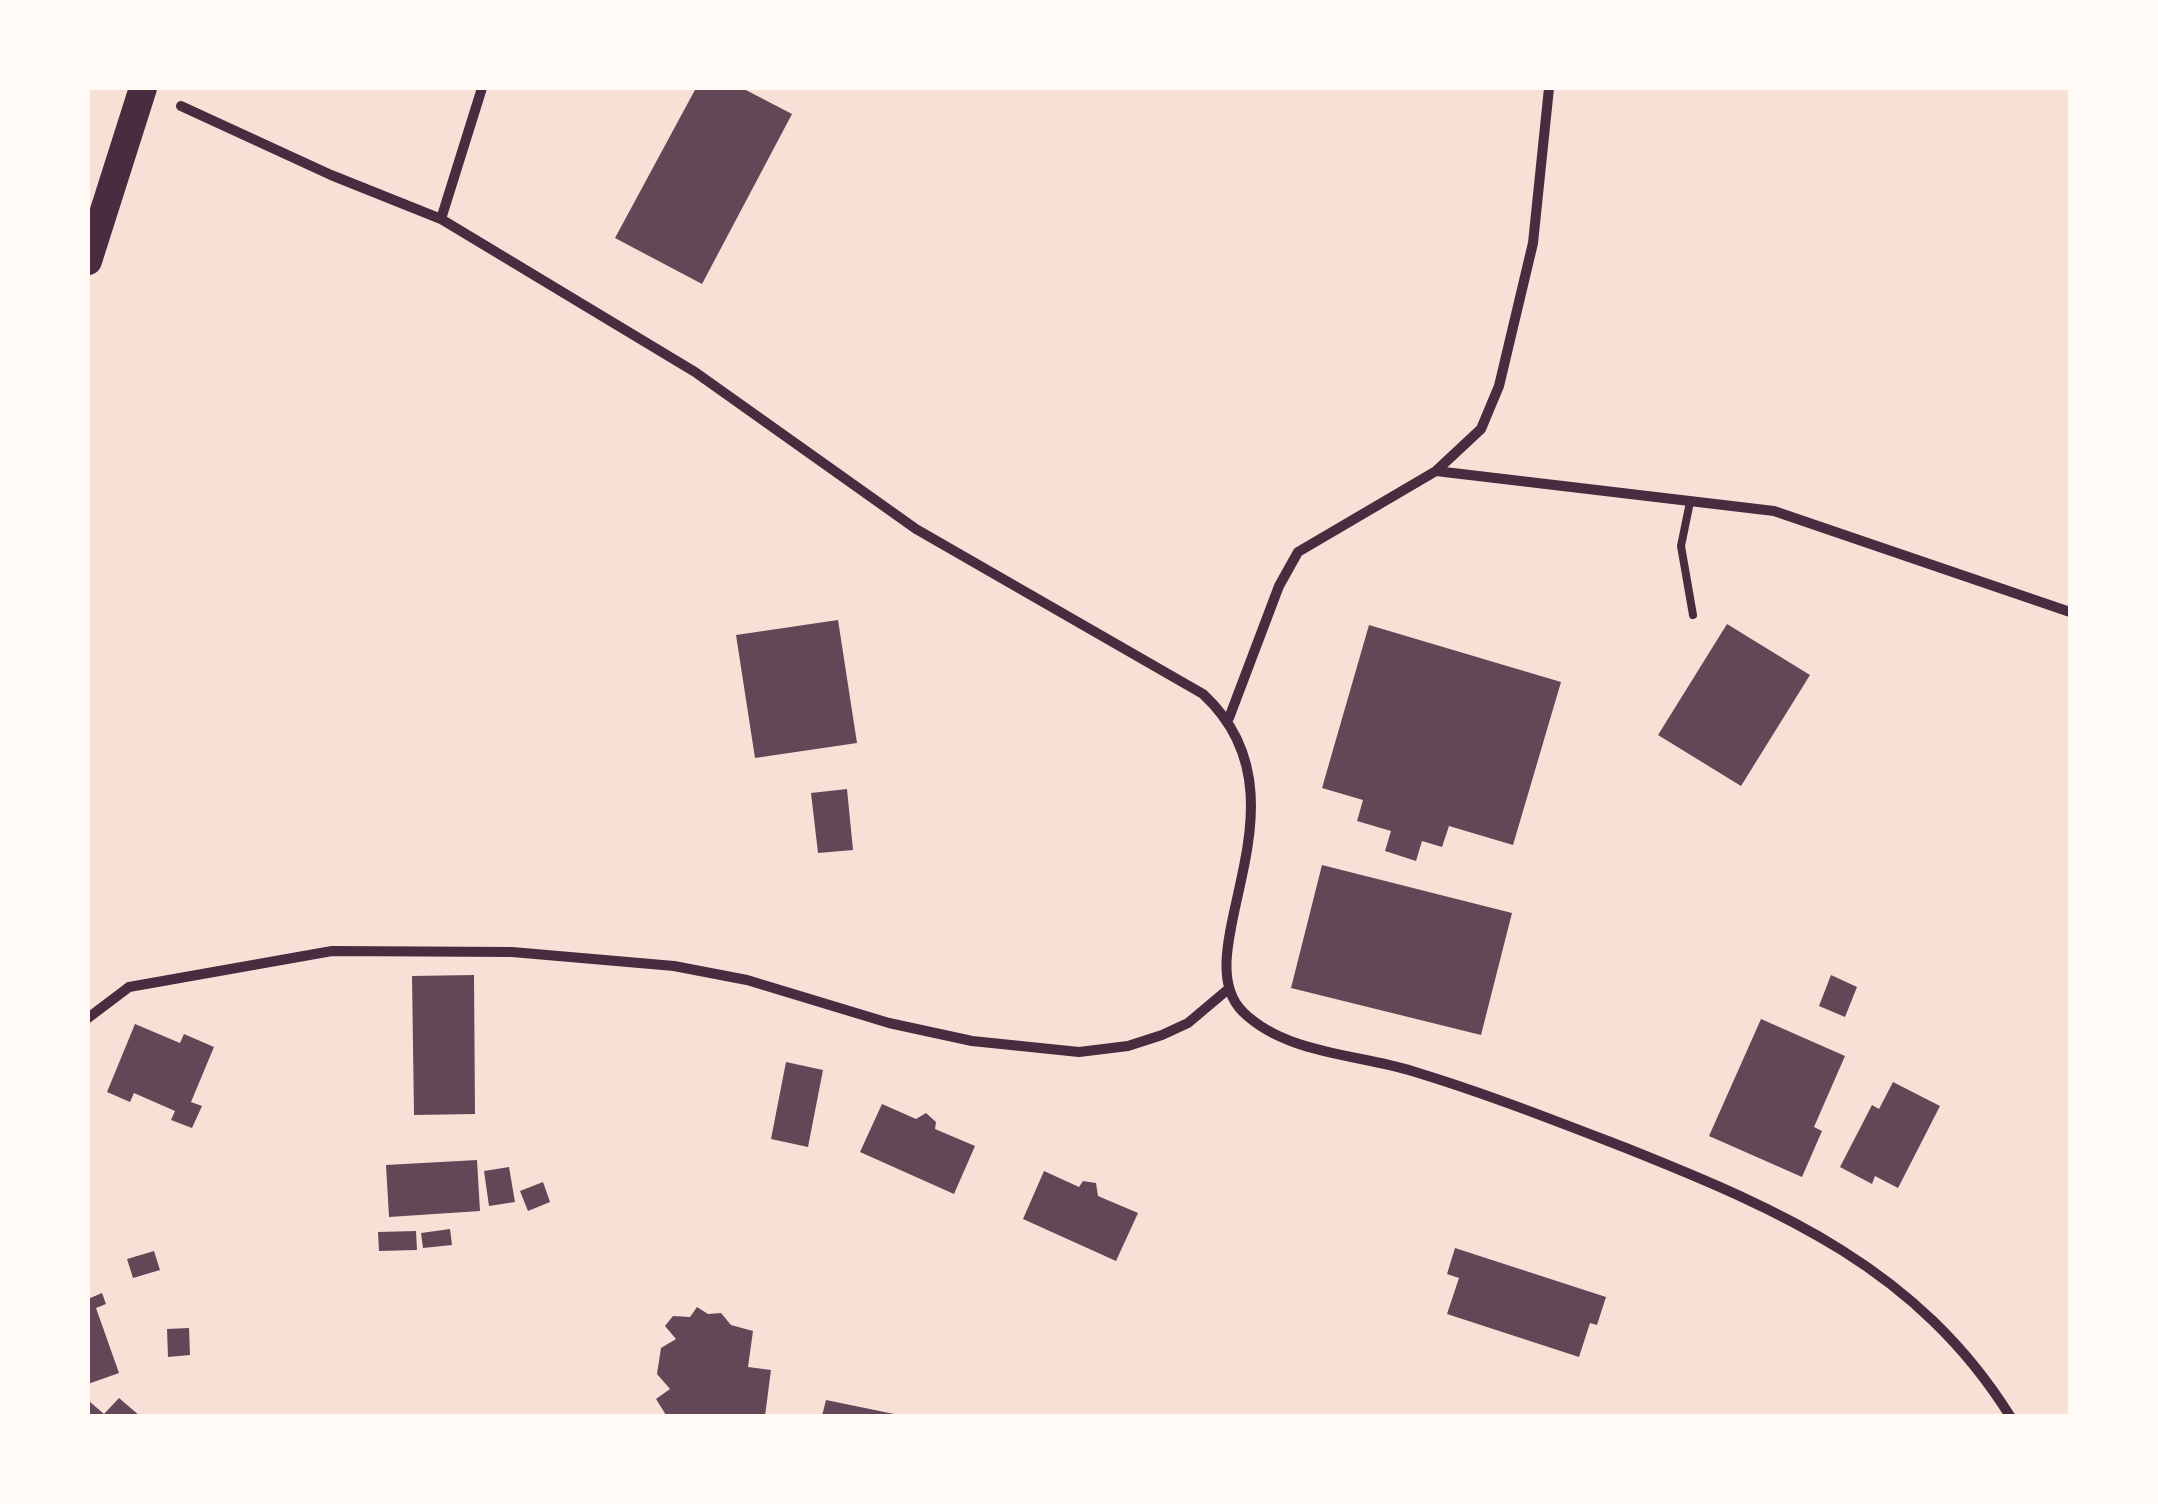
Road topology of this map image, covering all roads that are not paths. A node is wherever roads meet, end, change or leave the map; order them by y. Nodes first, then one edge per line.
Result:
1 (143, 88) edge
2 (482, 88) edge
3 (1549, 88) edge
4 (181, 106) dead end
5 (441, 219) junction
6 (88, 261) edge
7 (1436, 471) junction
8 (1690, 502) junction
9 (2070, 612) edge
10 (1693, 615) dead end
11 (1229, 718) junction
12 (1226, 990) junction
13 (88, 1018) edge
14 (2010, 1416) edge

1 - 6 highway
2 - 5 street
3 - 7 street
4 - 5 street
5 - 11 street
7 - 8 street
7 - 11 street
8 - 9 street
8 - 10 lane
11 - 12 street
12 - 13 street
12 - 14 street

